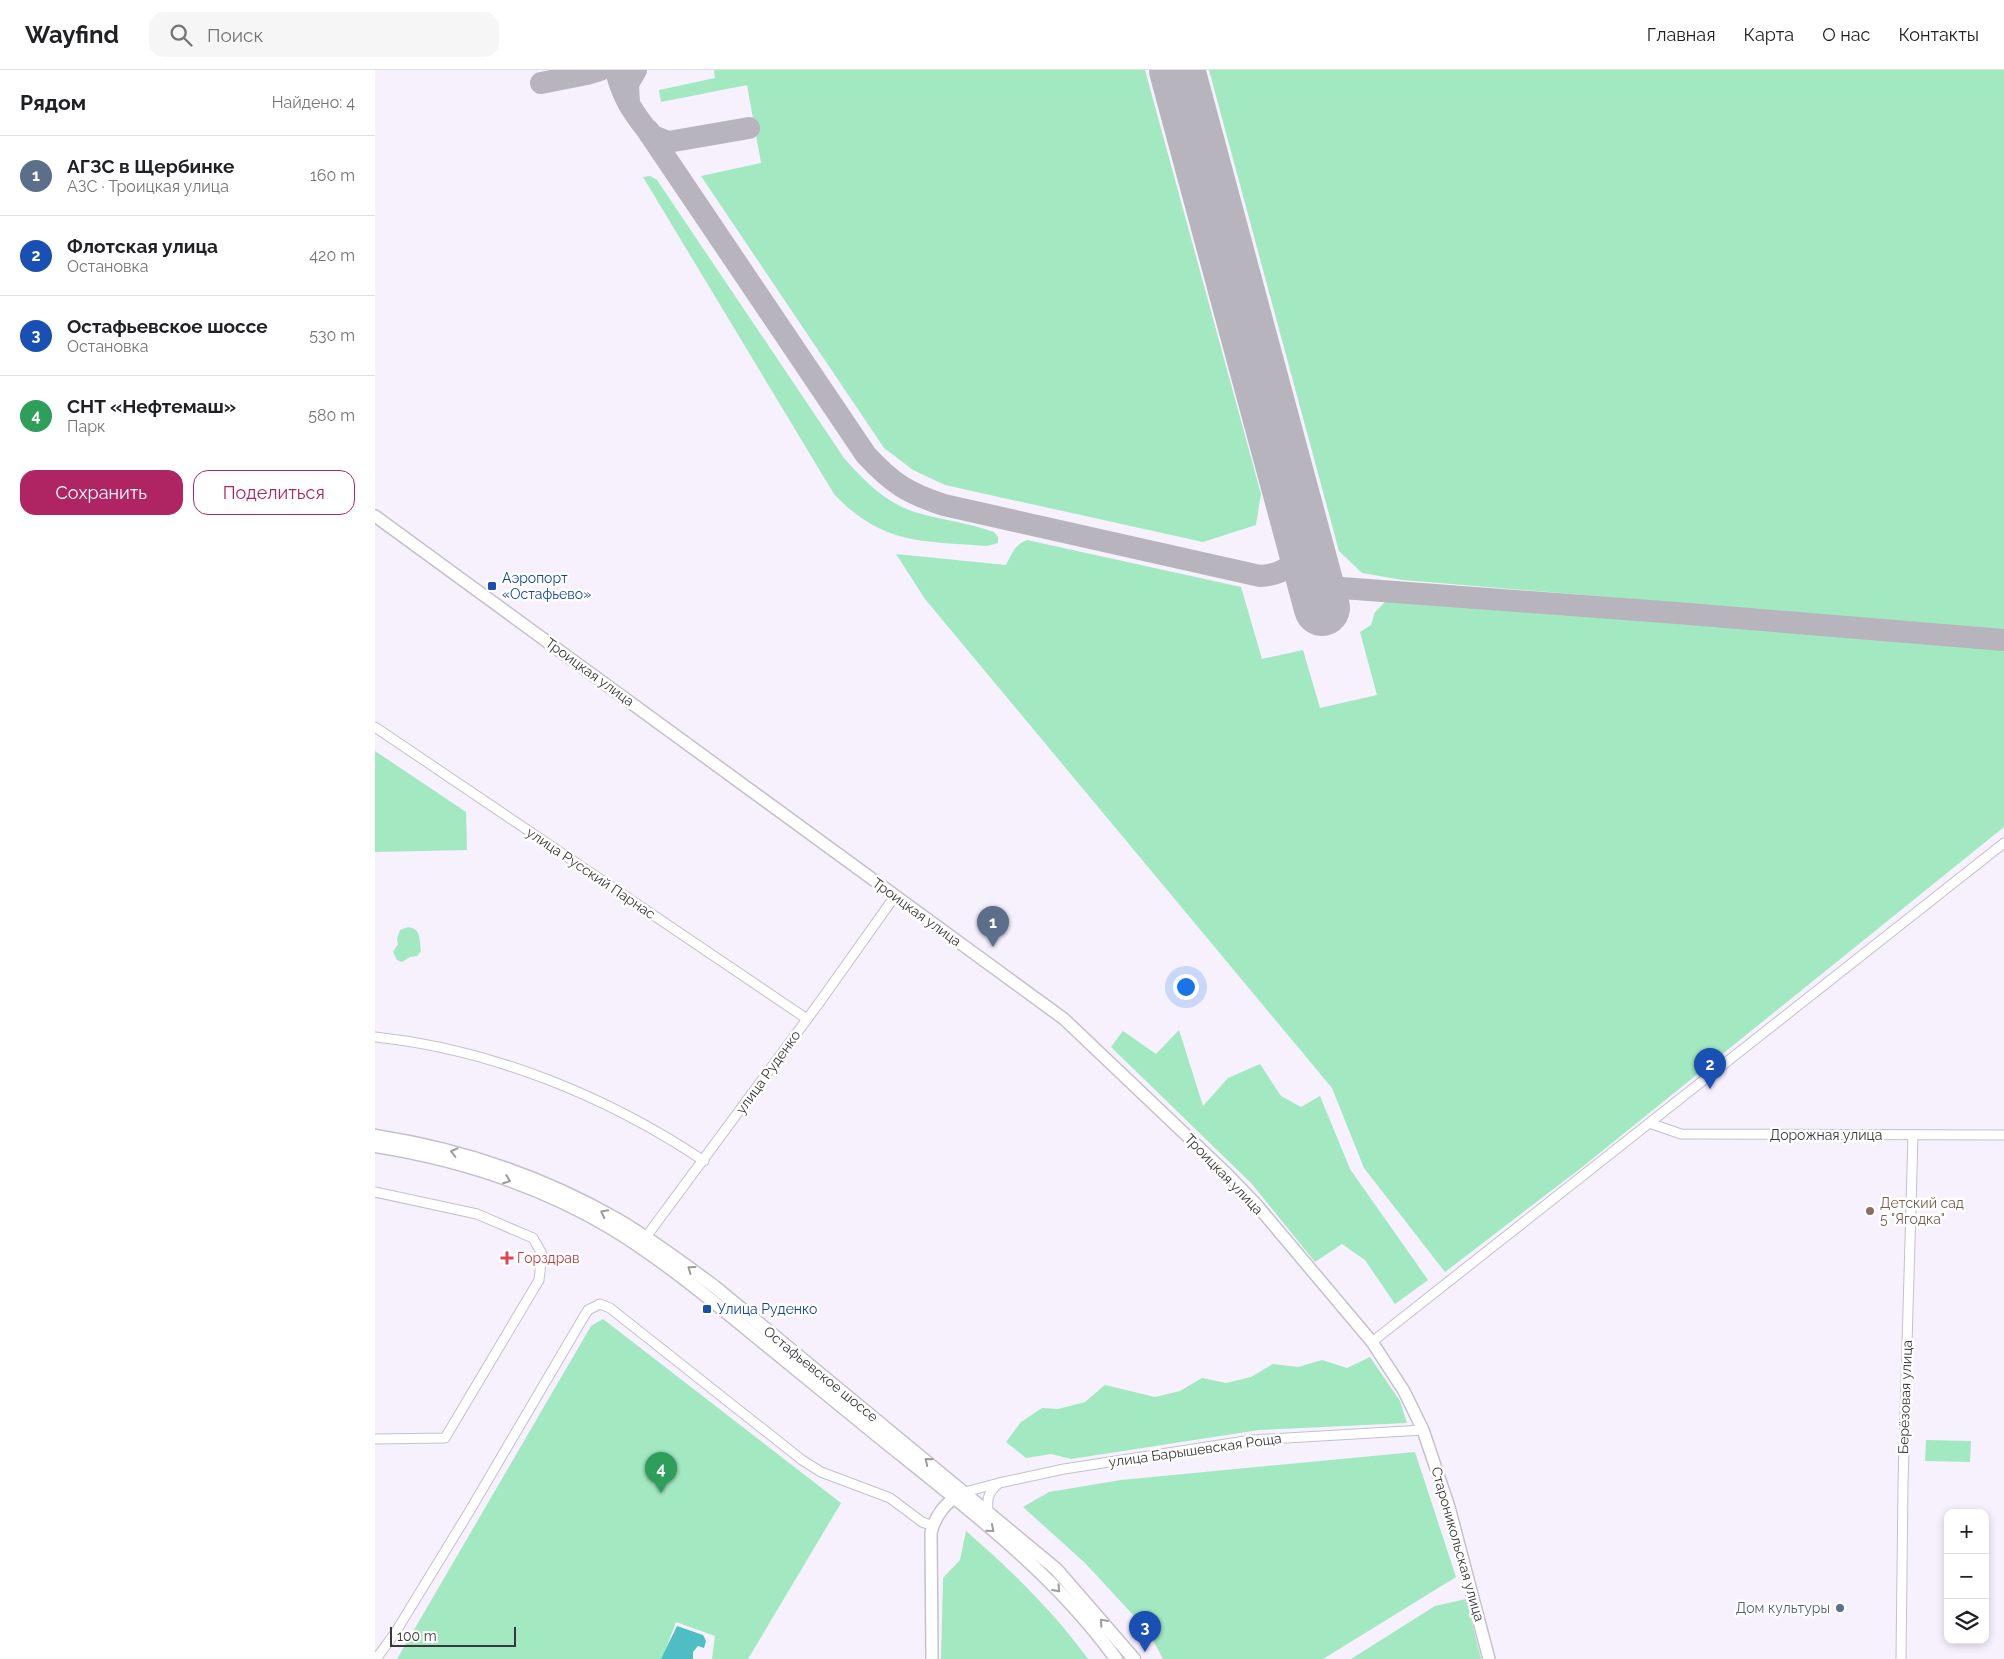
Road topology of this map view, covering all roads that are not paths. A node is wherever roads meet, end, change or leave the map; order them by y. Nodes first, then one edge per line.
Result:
1 (375, 516) edge
2 (375, 727) edge
3 (2004, 843) edge
4 (895, 896) junction
5 (807, 1019) junction
6 (375, 1037) edge
7 (1649, 1123) junction
8 (2004, 1135) edge
9 (375, 1136) edge
10 (1913, 1136) junction
11 (375, 1146) edge
12 (704, 1161) junction
13 (375, 1192) edge
14 (643, 1242) junction
15 (1372, 1342) junction
16 (1423, 1430) junction
17 (375, 1439) edge
18 (999, 1483) junction
19 (959, 1495) junction
20 (988, 1511) junction
21 (933, 1526) junction
22 (376, 1659) edge
23 (932, 1659) edge
24 (1116, 1659) edge
25 (1134, 1659) edge
26 (1489, 1659) edge
27 (1901, 1659) edge

1 - 4 street, Троицкая улица
2 - 5 street, улица Русский Парнас
3 - 7 street
4 - 5 street, улица Руденко
4 - 15 street, Троицкая улица
5 - 12 street, улица Руденко
6 - 12 street
7 - 10 street, Дорожная улица
7 - 15 street
8 - 10 street, Дорожная улица
14 -> 9 main road, Остафьевское шоссе
10 - 27 street, Берёзовая улица
11 -> 14 main road, Остафьевское шоссе
12 - 14 street, улица Руденко
13 - 17 street
14 - 19 main road, Остафьевское шоссе
15 - 16 street, Троицкая улица
16 - 18 street, улица Барышевская Роща
16 - 26 street, Староникольская улица
18 - 19 street, улица Барышевская Роща
18 - 20 street
19 - 20 main road, Остафьевское шоссе
19 - 21 street
19 -> 24 main road, Остафьевское шоссе
25 -> 20 main road, Остафьевское шоссе
21 - 22 street
21 - 23 street

